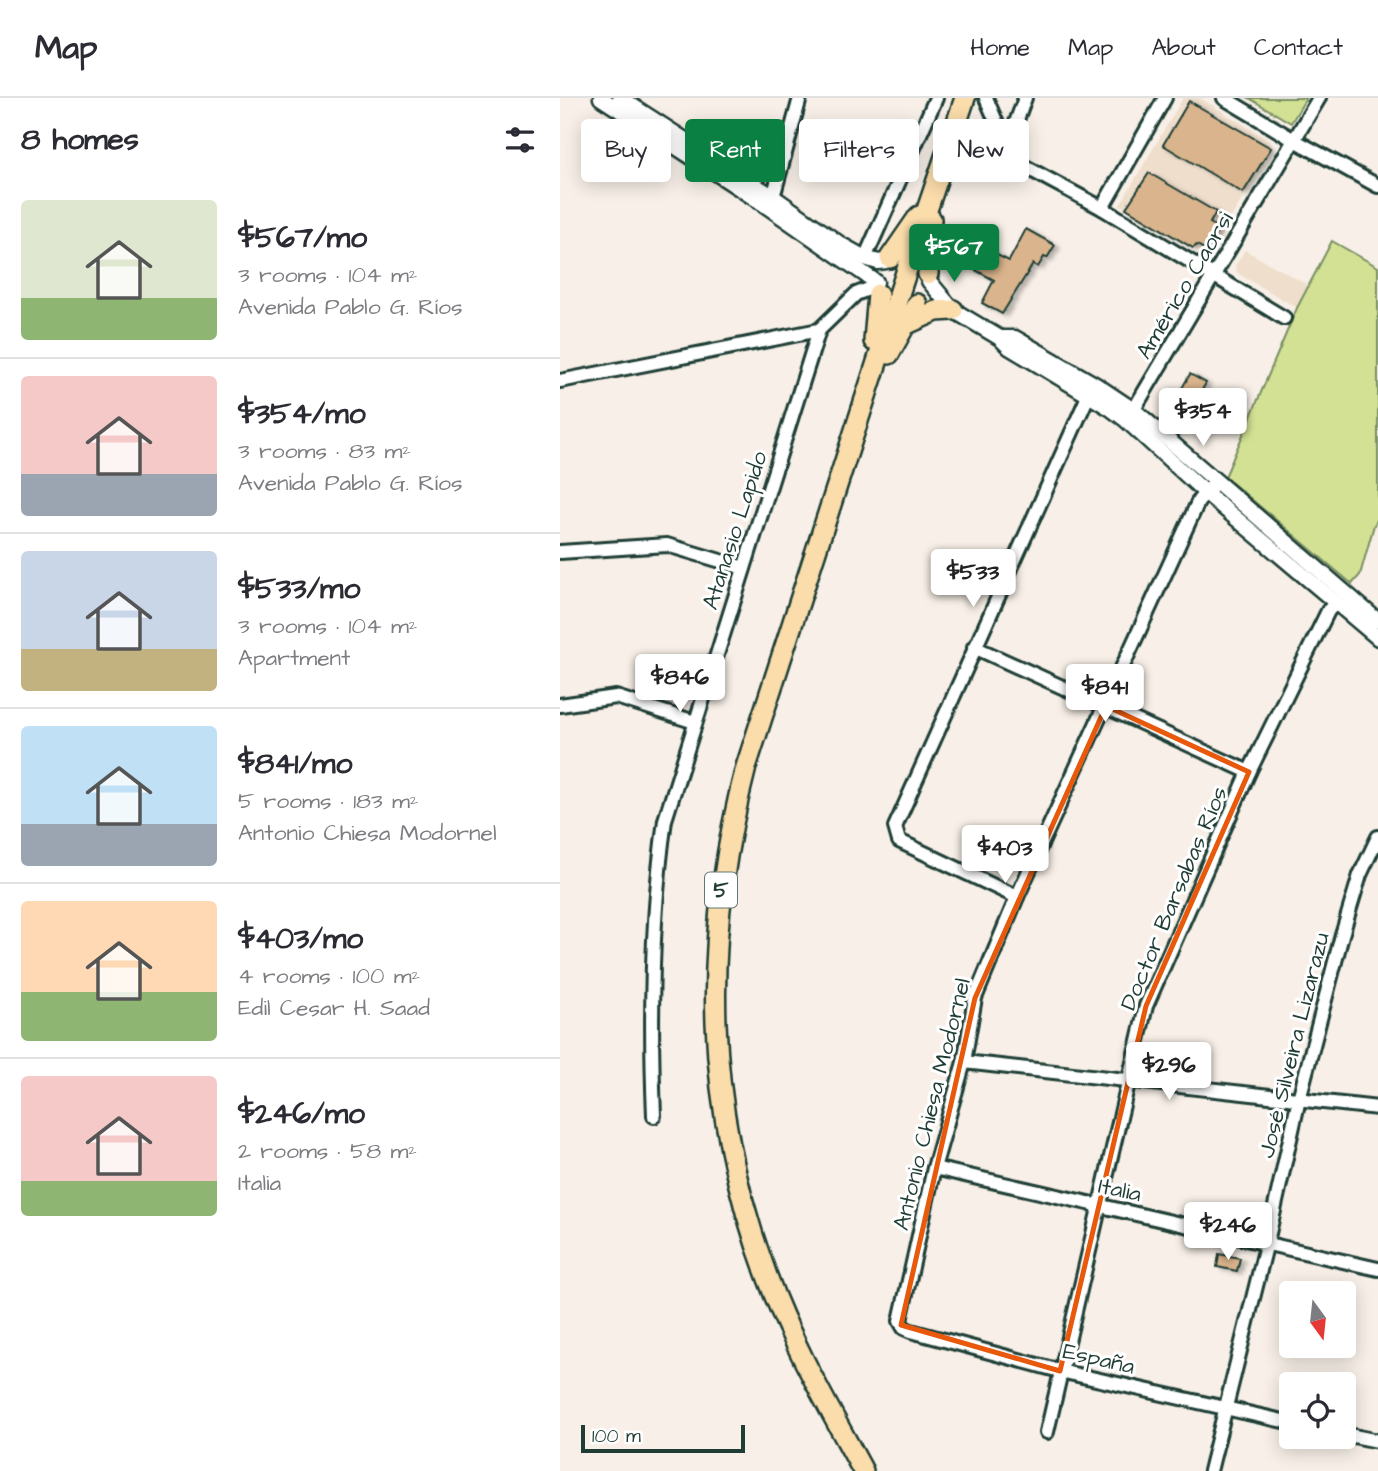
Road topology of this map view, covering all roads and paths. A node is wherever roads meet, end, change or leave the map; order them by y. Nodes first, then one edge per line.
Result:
1 (601, 98) edge
2 (620, 98) edge
3 (800, 98) edge
4 (936, 98) edge
5 (965, 98) edge
6 (986, 98) edge
7 (1025, 98) edge
8 (1165, 98) edge
9 (1224, 98) edge
10 (1319, 98) edge
11 (636, 115) junction
12 (995, 119) edge
13 (1017, 119) edge
14 (1294, 140) junction
15 (1029, 169) edge
16 (1378, 186) edge
17 (768, 201) junction
18 (931, 202) junction
19 (1102, 208) junction
20 (838, 249) junction
21 (911, 257) junction
22 (865, 258) junction
23 (888, 260) junction
24 (928, 277) junction
25 (1214, 277) junction
26 (877, 287) junction
27 (916, 304) junction
28 (895, 307) junction
29 (953, 310) junction
30 (1284, 318) dead end
31 (907, 324) junction
32 (819, 330) junction
33 (1000, 338) junction
34 (560, 381) edge
35 (870, 384) junction
36 (1089, 394) junction
37 (1131, 416) junction
38 (1211, 488) junction
39 (560, 552) edge
40 (744, 568) junction
41 (1335, 603) junction
42 (1378, 621) edge
43 (1378, 638) edge
44 (974, 647) junction
45 (560, 705) edge
46 (1106, 706) junction
47 (695, 722) junction
48 (1249, 772) junction
49 (1378, 838) edge
50 (1017, 897) junction
51 (964, 1062) junction
52 (1129, 1081) junction
53 (1299, 1099) junction
54 (1378, 1108) edge
55 (654, 1116) dead end
56 (934, 1168) junction
57 (1100, 1206) junction
58 (1267, 1242) junction
59 (1378, 1269) edge
60 (901, 1325) joint
61 (1060, 1371) junction
62 (1225, 1408) junction
63 (1279, 1420) edge
64 (1047, 1432) dead end
65 (1356, 1436) edge
66 (1378, 1441) edge
67 (863, 1471) edge
68 (1210, 1471) edge

1 - 11 street
2 - 11 street
3 - 17 street
4 - 22 street
5 - 18 highway, 5
6 - 12 street
7 - 13 street
8 - 19 street
9 - 14 street
10 - 14 street, Américo Caorsi
11 - 17 street
14 - 16 street
14 - 25 street, Américo Caorsi
15 - 19 street
17 - 20 street
18 - 21 highway, 5
18 - 23 highway
18 - 24 highway
19 - 25 street
20 - 22 street
20 - 26 street
21 - 23 street
21 - 24 street
21 - 28 highway, 5
22 - 23 street
23 - 26 street
24 - 27 street
24 - 29 street
25 - 30 street
25 - 37 street, Américo Caorsi
26 - 28 street
26 - 32 street
26 - 35 highway
27 - 28 street
27 - 29 street
27 - 31 highway
28 - 35 highway, 5
29 - 31 highway
29 - 33 street
31 - 35 highway
32 - 34 street
32 - 40 street, Atanasio Lapido
33 - 36 street
33 - 37 street
35 - 67 highway, 5
36 - 37 street
36 - 44 street
37 - 38 street
38 - 41 street
38 - 42 street
38 - 46 street, Antonio Chiesa Modornel
39 - 40 street
40 - 47 street, Atanasio Lapido
41 - 43 street
41 - 48 street, Doctor Barsabas Ríos
44 - 46 street
44 - 50 street
45 - 47 street
46 - 48 street
46 - 50 street, Antonio Chiesa Modornel
47 - 55 street, Atanasio Lapido
48 - 52 street, Doctor Barsabas Ríos
49 - 53 street, José Silveira Lizarazu
50 - 51 street, Antonio Chiesa Modornel
51 - 52 street
51 - 56 street, Antonio Chiesa Modornel
52 - 53 street
52 - 57 street, Doctor Barsabas Ríos
53 - 54 street
53 - 58 street, José Silveira Lizarazu
56 - 57 street, Italia
56 - 60 street, Antonio Chiesa Modornel
57 - 58 street, Italia
57 - 61 street, Doctor Barsabas Ríos
58 - 59 street, Italia
58 - 62 street, José Silveira Lizarazu
60 - 61 street, España
61 - 62 street, España
61 - 64 street, Doctor Barsabas Ríos
62 - 63 street, España
62 - 68 street, José Silveira Lizarazu
65 - 66 street

